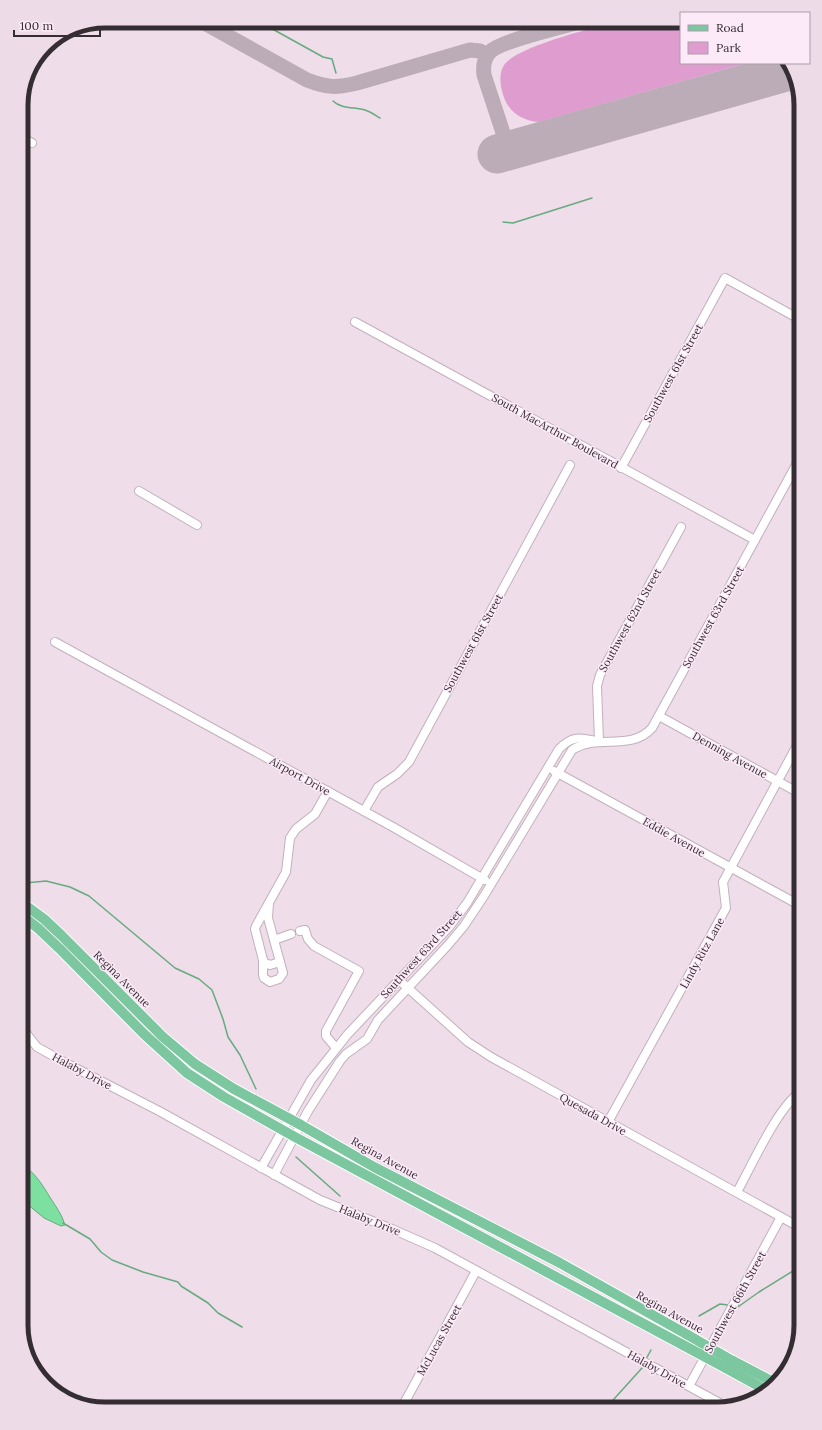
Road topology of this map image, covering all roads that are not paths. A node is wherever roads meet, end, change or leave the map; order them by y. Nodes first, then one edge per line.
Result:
1 (28, 141) edge
2 (32, 143) dead end
3 (794, 316) edge
4 (354, 322) dead end
5 (570, 465) dead end
6 (621, 468) junction
7 (794, 469) edge
8 (139, 491) dead end
9 (197, 526) dead end
10 (681, 527) dead end
11 (755, 540) junction
12 (55, 642) dead end
13 (659, 716) junction
14 (599, 742) junction
15 (794, 751) edge
16 (548, 768) junction
17 (557, 774) junction
18 (778, 781) junction
19 (794, 790) edge
20 (328, 792) junction
21 (364, 811) junction
22 (730, 868) junction
23 (482, 878) junction
24 (491, 884) junction
25 (794, 902) edge
26 (269, 903) junction
27 (28, 907) edge
28 (28, 920) edge
29 (303, 931) dead end
30 (291, 934) dead end
31 (274, 940) junction
32 (263, 960) junction
33 (280, 962) junction
34 (399, 980) junction
35 (408, 988) junction
36 (28, 1035) edge
37 (336, 1048) junction
38 (350, 1062) dead end
39 (331, 1073) junction
40 (794, 1098) edge
41 (289, 1119) junction
42 (608, 1122) junction
43 (301, 1125) junction
44 (282, 1130) junction
45 (295, 1137) junction
46 (261, 1168) junction
47 (274, 1175) junction
48 (737, 1192) junction
49 (781, 1217) junction
50 (794, 1224) edge
51 (476, 1271) junction
52 (728, 1364) junction
53 (770, 1381) edge
54 (689, 1386) junction
55 (762, 1387) edge
56 (405, 1402) edge
57 (718, 1402) edge

1 - 2 street
3 - 6 street, Southwest 61st Street
4 - 6 street, South MacArthur Boulevard
5 - 21 street, Southwest 61st Street
6 - 11 street, South MacArthur Boulevard
7 - 11 street, Southwest 63rd Street
8 - 9 street
10 - 14 street, Southwest 62nd Street
11 - 13 street, Southwest 63rd Street
12 - 20 street, Airport Drive
13 - 14 street, Southwest 63rd Street
13 - 18 street, Denning Avenue
14 - 16 street, Southwest 63rd Street
14 - 17 street, Southwest 63rd Street
15 - 18 street, Lindy Ritz Lane
16 - 17 street, Eddie Avenue
16 - 23 street, Southwest 63rd Street
17 - 22 street, Eddie Avenue
17 - 24 street, Southwest 63rd Street
18 - 19 street, Denning Avenue
18 - 22 street, Lindy Ritz Lane
20 - 21 street, Airport Drive
20 - 26 street
21 - 23 street, Airport Drive
22 - 25 street, Eddie Avenue
22 - 42 street, Lindy Ritz Lane
23 - 24 street, Airport Drive
23 - 34 street, Southwest 63rd Street
24 - 35 street, Southwest 63rd Street
26 - 31 street
26 - 32 street
27 - 41 main road, Regina Avenue
28 - 44 main road, Regina Avenue
29 - 37 street
30 - 31 street
31 - 33 street
32 - 33 street
32 - 33 street
34 - 35 street, Quesada Drive
34 - 37 street, Southwest 63rd Street
35 - 39 street, Southwest 63rd Street
35 - 42 street, Quesada Drive
36 - 46 street, Halaby Drive
37 - 41 street, Southwest 63rd Street
38 - 39 street
39 - 43 street, Southwest 63rd Street
40 - 48 street
41 - 43 main road, Regina Avenue
41 - 44 street, Southwest 63rd Street
42 - 48 street, Quesada Drive
43 - 45 street, Southwest 63rd Street
43 - 52 main road, Regina Avenue, bridge
44 - 45 main road, Regina Avenue
44 - 46 street, Southwest 63rd Street
45 - 47 street, Southwest 63rd Street
45 - 52 main road, Regina Avenue, bridge
46 - 47 street, Halaby Drive
47 - 51 street, Halaby Drive
48 - 49 street, Quesada Drive
49 - 50 street, Quesada Drive
49 - 54 street, Southwest 66th Street
51 - 54 street, Halaby Drive
51 - 56 street, McLucas Street
52 - 53 main road, Regina Avenue
52 - 55 main road, Regina Avenue
54 - 57 street, Halaby Drive

